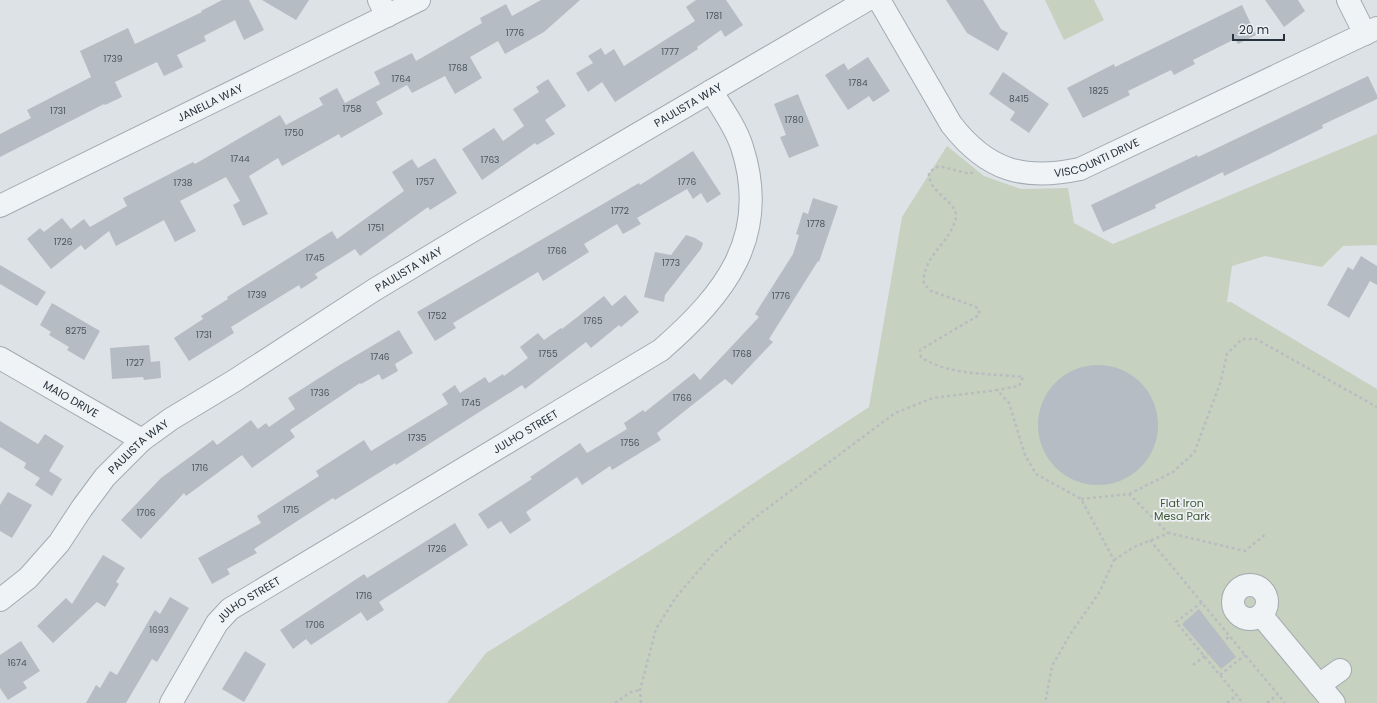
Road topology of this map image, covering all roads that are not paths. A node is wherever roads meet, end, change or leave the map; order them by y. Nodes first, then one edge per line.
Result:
1 (420, 0) edge
2 (867, 0) edge
3 (879, 0) edge
4 (1348, 0) edge
5 (383, 8) edge
6 (1371, 31) edge
7 (711, 91) junction
8 (0, 206) edge
9 (0, 358) edge
10 (142, 440) junction
11 (0, 600) edge
12 (1261, 615) dead end
13 (1340, 670) dead end
14 (1319, 685) junction
15 (171, 703) edge
16 (1334, 703) edge

1 - 5 street, JANELLA WAY
2 - 7 street, PAULISTA WAY
3 - 6 street, VISCOUNTI DRIVE
4 - 6 street
5 - 8 street, JANELLA WAY
7 - 10 street, PAULISTA WAY
7 - 15 street, JULHO STREET
9 - 10 street, MAIO DRIVE
10 - 11 street, PAULISTA WAY
12 - 14 street
13 - 14 street
14 - 16 street

